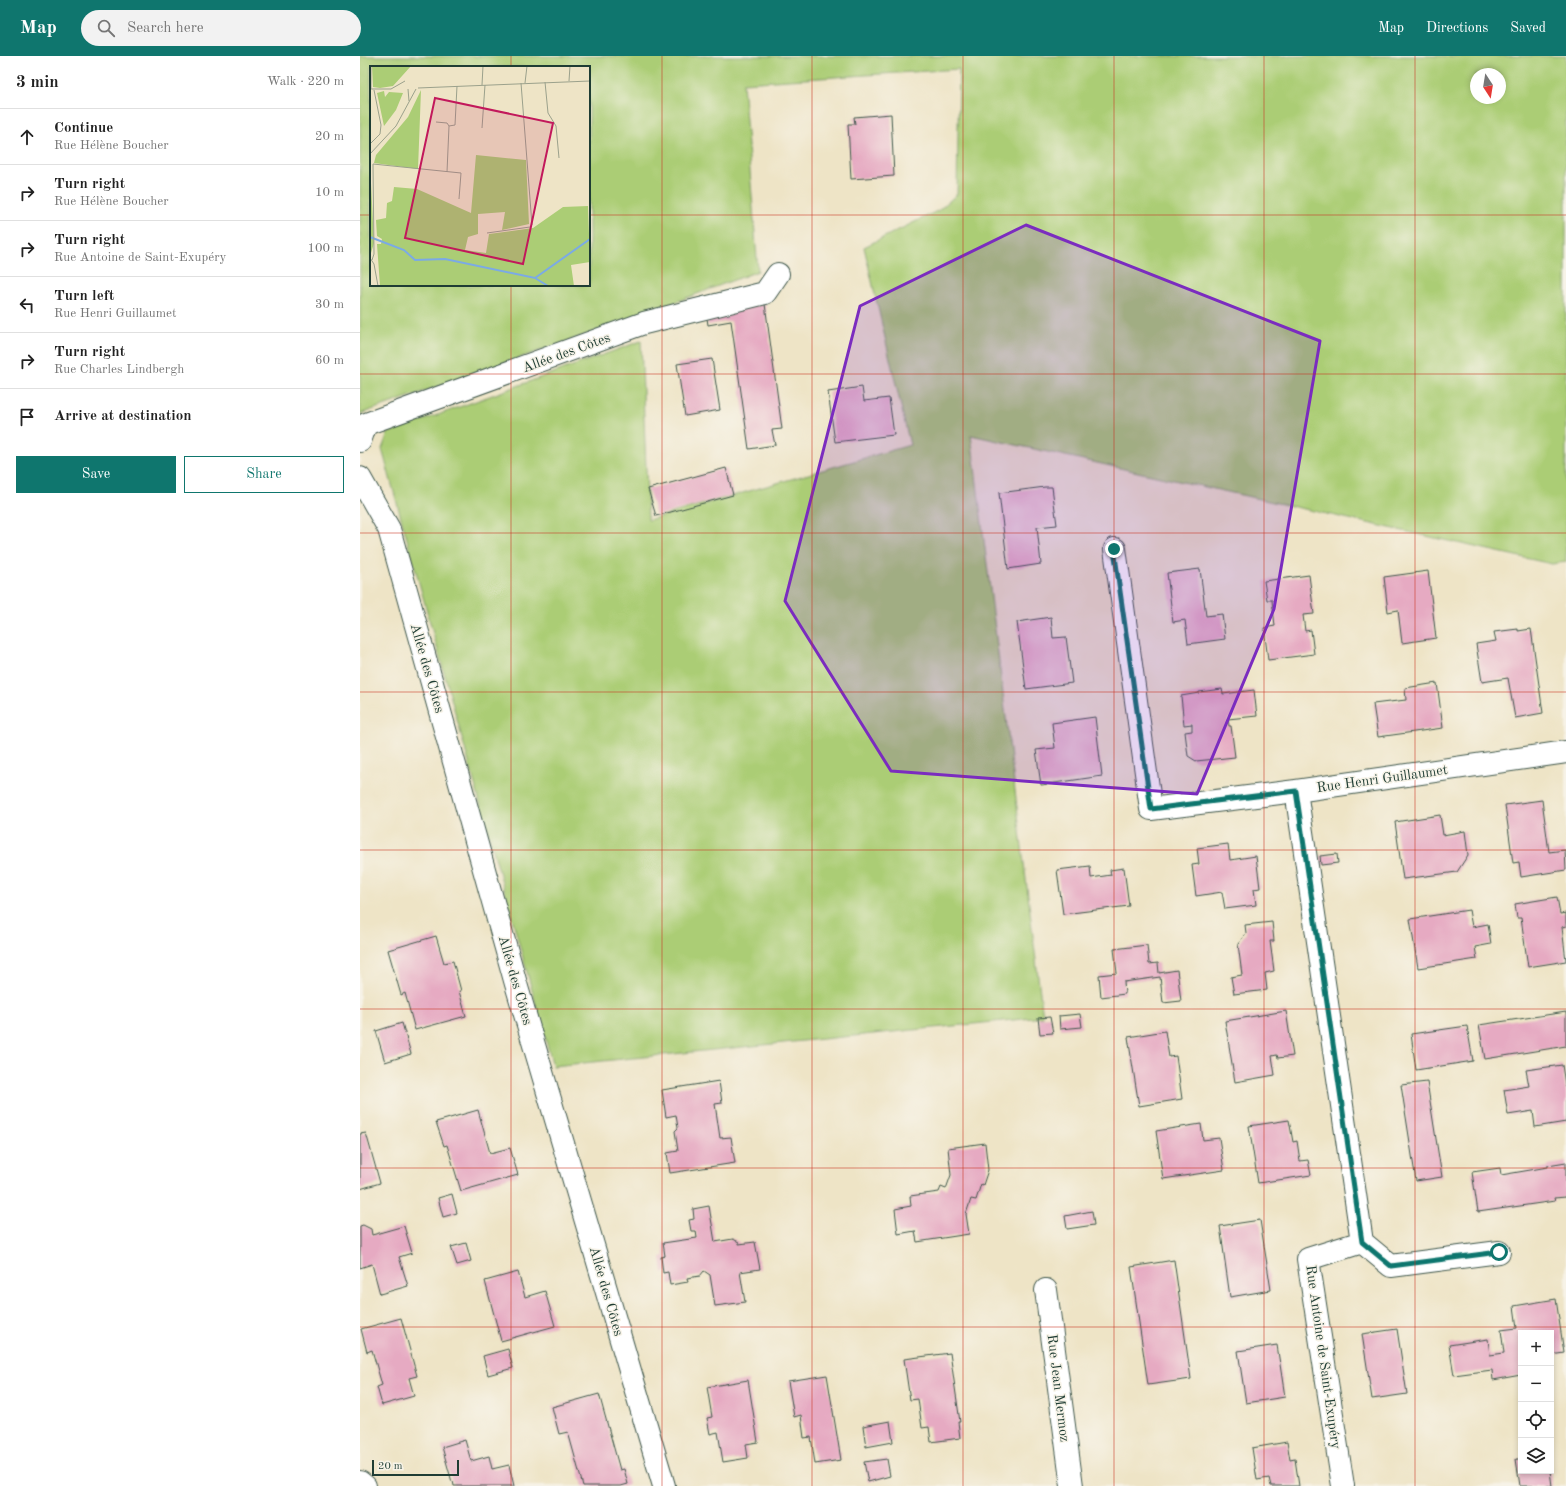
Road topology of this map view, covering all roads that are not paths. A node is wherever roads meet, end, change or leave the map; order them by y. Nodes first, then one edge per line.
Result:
1 (778, 274) dead end
2 (360, 441) edge
3 (360, 478) edge
4 (1114, 549) dead end
5 (1566, 752) edge
6 (1296, 791) junction
7 (1362, 1242) junction
8 (1499, 1252) dead end
9 (1046, 1290) dead end
10 (360, 1482) edge
11 (364, 1486) edge
12 (664, 1486) edge
13 (1072, 1486) edge
14 (1343, 1486) edge

1 - 2 street, Allée des Côtes
3 - 12 street, Allée des Côtes
4 - 6 street, Rue Henri Guillaumet
5 - 6 street, Rue Henri Guillaumet
6 - 7 street
7 - 8 street
7 - 14 street, Rue Antoine de Saint-Exupéry
9 - 13 street, Rue Jean Mermoz
10 - 11 street

